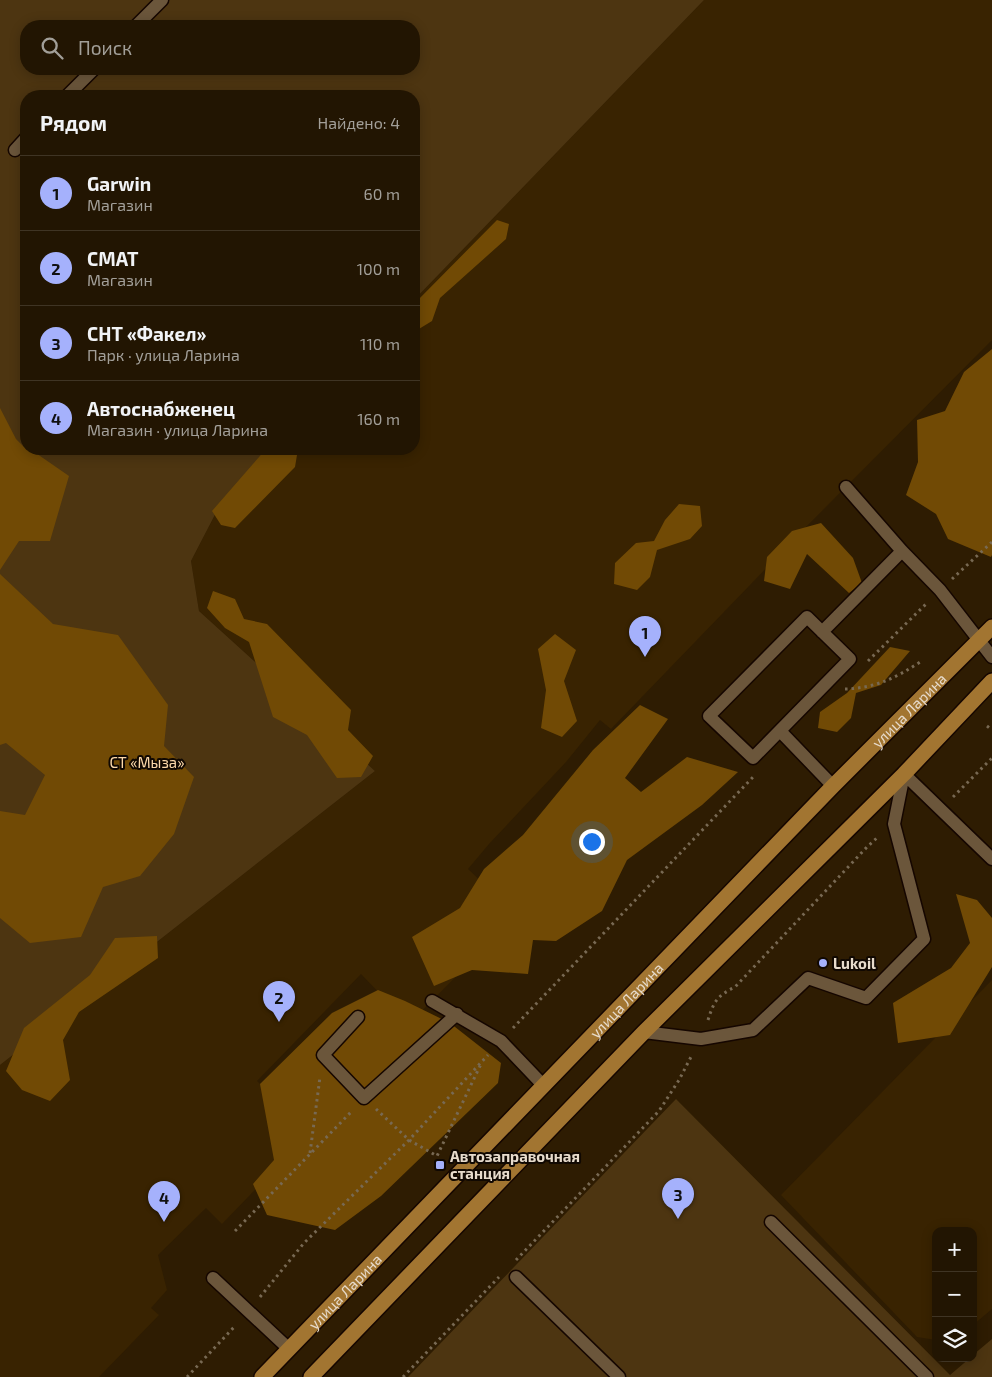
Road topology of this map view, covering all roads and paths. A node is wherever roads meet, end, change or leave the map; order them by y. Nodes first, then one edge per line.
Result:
1 (162, 0) edge
2 (142, 20) edge
3 (88, 75) edge
4 (73, 90) edge
5 (20, 145) edge
6 (15, 150) dead end
7 (846, 488) dead end
8 (992, 542) edge
9 (902, 551) junction
10 (940, 590) junction
11 (992, 627) edge
12 (822, 632) junction
13 (978, 641) junction
14 (992, 657) edge
15 (866, 662) dead end
16 (920, 662) dead end
17 (846, 682) dead end
18 (992, 682) edge
19 (987, 726) dead end
20 (992, 730) edge
21 (781, 732) junction
22 (992, 758) edge
23 (904, 774) junction
24 (754, 776) dead end
25 (832, 786) junction
26 (940, 810) junction
27 (894, 824) junction
28 (992, 859) edge
29 (432, 1001) dead end
30 (457, 1014) junction
31 (358, 1017) dead end
32 (644, 1032) junction
33 (701, 1039) junction
34 (501, 1041) junction
35 (323, 1055) junction
36 (482, 1061) junction
37 (543, 1085) junction
38 (364, 1098) junction
39 (409, 1140) junction
40 (310, 1154) junction
41 (771, 1222) dead end
42 (235, 1231) dead end
43 (513, 1262) dead end
44 (500, 1276) dead end
45 (516, 1277) dead end
46 (213, 1278) dead end
47 (249, 1311) junction
48 (289, 1349) junction
49 (187, 1377) edge
50 (262, 1377) edge
51 (311, 1377) edge
52 (402, 1377) edge
53 (619, 1377) edge
54 (927, 1377) edge

1 - 2 lane
3 - 4 lane
5 - 6 lane
7 - 9 lane
8 - 10 path
9 - 10 lane
9 - 12 lane
10 - 13 lane
10 - 15 path
11 - 13 main road, улица Ларина
12 - 21 lane
12 - 21 lane
13 - 14 lane
13 - 25 main road, улица Ларина
16 - 17 path
18 - 23 main road
19 - 20 path
21 - 25 lane
22 - 26 path
23 - 26 lane
23 - 27 lane
23 - 32 main road
24 - 34 path
25 - 37 main road, улица Ларина
26 - 28 lane
27 - 33 path
27 - 33 lane
29 - 30 lane
30 - 34 lane
30 - 38 lane
31 - 35 lane
32 - 33 lane
32 - 51 main road
33 - 43 path
34 - 36 path
34 - 37 lane
35 - 38 lane
35 - 40 path
36 - 39 path
36 - 39 path
37 - 48 main road, улица Ларина
38 - 39 path
38 - 40 path
39 - 47 path
40 - 42 path
41 - 54 lane
44 - 52 path
45 - 53 lane
46 - 47 lane
47 - 48 lane
47 - 49 path
48 - 50 main road, улица Ларина

